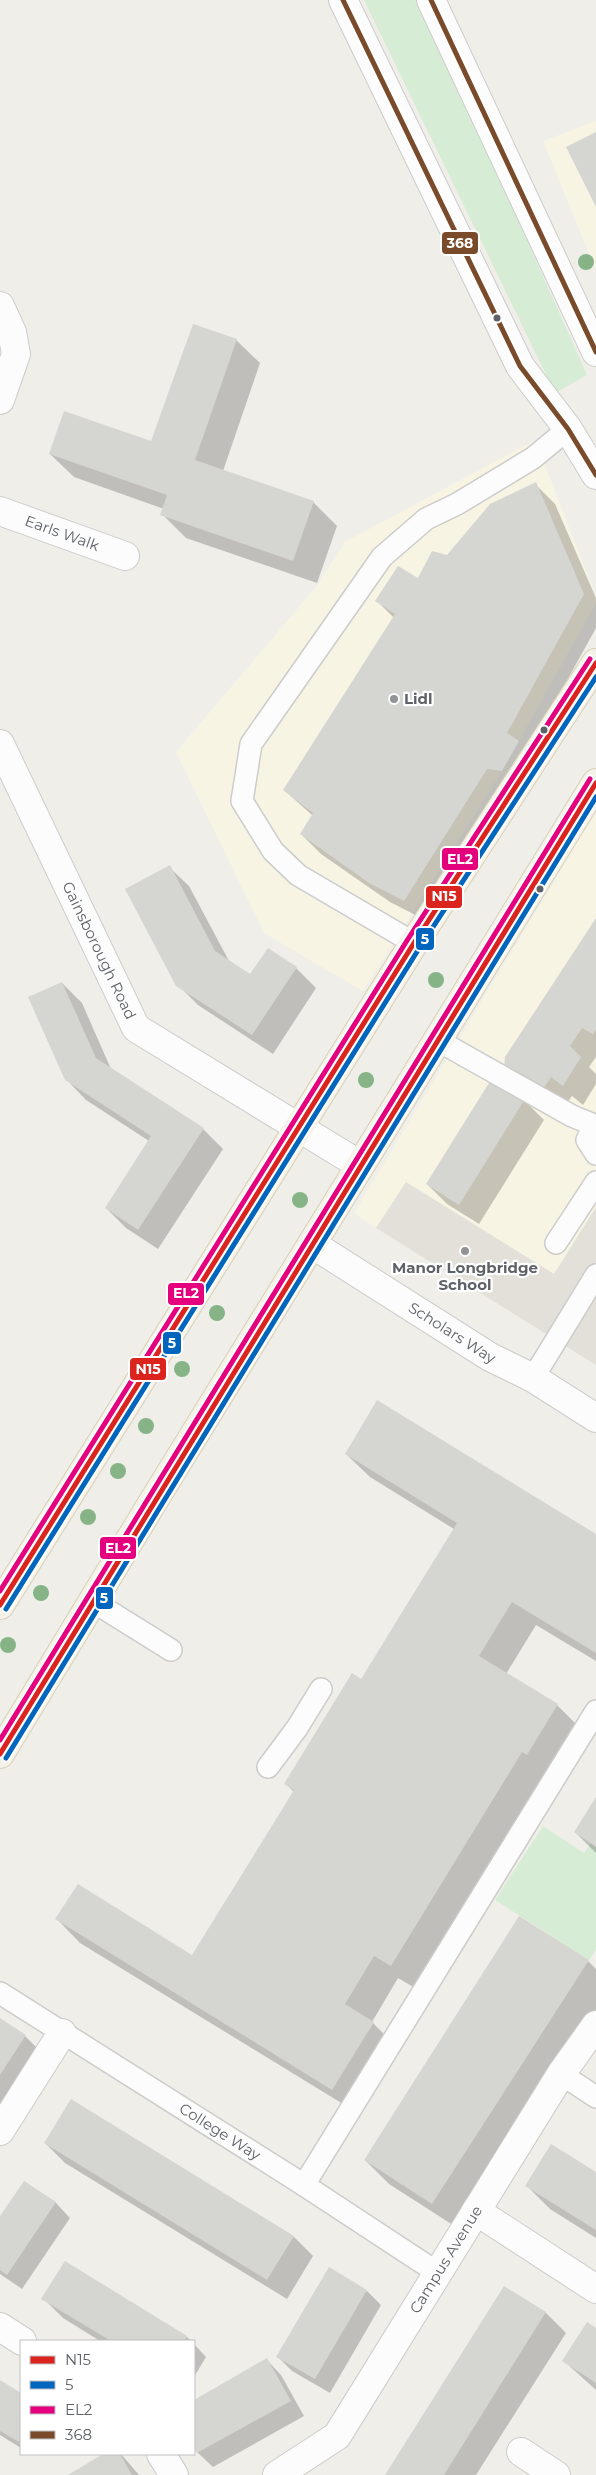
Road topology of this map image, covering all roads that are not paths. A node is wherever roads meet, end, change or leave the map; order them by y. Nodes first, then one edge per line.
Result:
1 (343, 0) edge
2 (431, 0) edge
3 (0, 306) edge
4 (596, 352) edge
5 (0, 400) edge
6 (568, 429) junction
7 (596, 475) edge
8 (0, 511) edge
9 (125, 556) dead end
10 (596, 664) edge
11 (0, 744) edge
12 (596, 783) edge
13 (414, 943) junction
14 (437, 1040) junction
15 (595, 1123) edge
16 (299, 1128) junction
17 (596, 1154) edge
18 (360, 1165) junction
19 (596, 1182) edge
20 (556, 1243) dead end
21 (312, 1244) junction
22 (596, 1275) edge
23 (533, 1378) junction
24 (596, 1418) edge
25 (94, 1602) junction
26 (0, 1605) edge
27 (171, 1650) dead end
28 (321, 1689) dead end
29 (596, 1712) edge
30 (0, 1754) edge
31 (268, 1767) dead end
32 (0, 1993) edge
33 (596, 2025) edge
34 (62, 2033) junction
35 (561, 2074) junction
36 (596, 2096) edge
37 (0, 2131) edge
38 (304, 2185) junction
39 (476, 2212) junction
40 (438, 2272) junction
41 (596, 2289) edge
42 (0, 2327) edge
43 (20, 2340) edge
44 (521, 2452) dead end
45 (162, 2455) edge
46 (174, 2475) edge
47 (277, 2475) edge
48 (556, 2475) edge

1 - 6 street
2 - 4 street
3 - 5 street
6 - 7 street
6 - 13 lane
8 - 9 street, Earls Walk
10 - 13 main road
11 - 16 street, Gainsborough Road
12 - 14 main road
13 - 16 main road
14 - 15 lane
14 - 18 main road
15 - 17 lane
16 - 18 street, Gainsborough Road
16 - 26 main road
18 - 21 main road
19 - 20 lane
21 - 23 street, Scholars Way
21 - 25 main road
22 - 23 lane
23 - 24 street, Scholars Way
25 - 27 lane
25 - 30 main road
28 - 31 lane
29 - 38 lane
32 - 34 lane, College Way
33 - 35 street, Campus Avenue
34 - 37 street
34 - 38 lane, College Way
35 - 36 lane
35 - 39 street, Campus Avenue
38 - 40 lane, College Way
39 - 40 street, Campus Avenue
39 - 41 street
40 - 47 street, Campus Avenue
42 - 43 street
44 - 48 street
45 - 46 street

